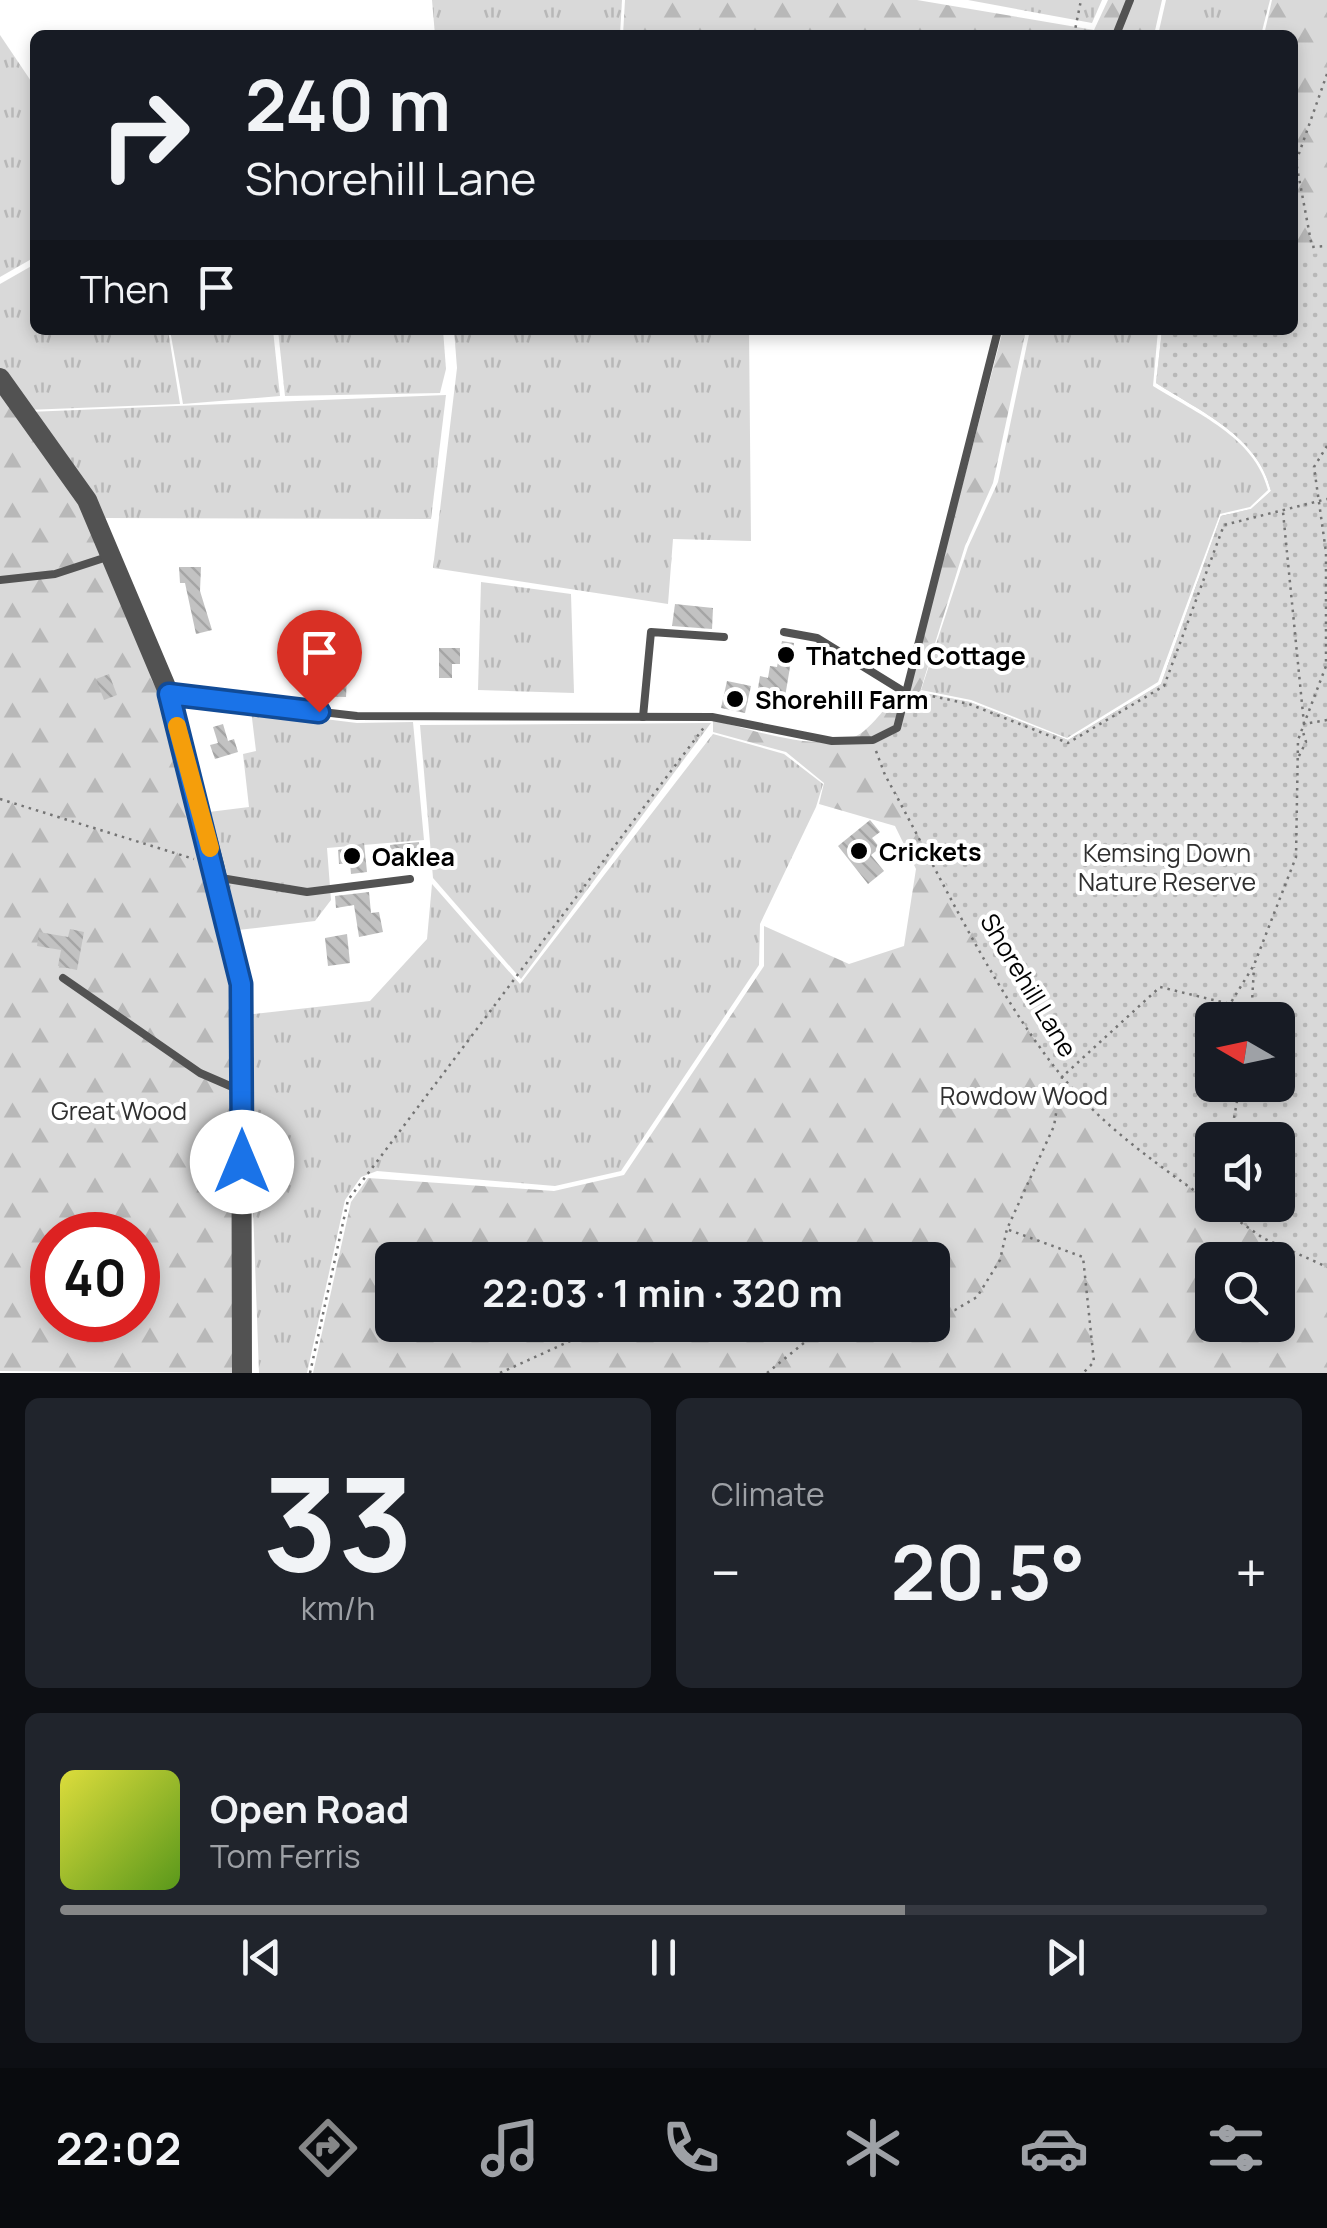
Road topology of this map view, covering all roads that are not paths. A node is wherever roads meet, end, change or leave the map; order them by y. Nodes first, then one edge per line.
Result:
1 (1130, 0) edge
2 (1118, 30) edge
3 (997, 335) edge
4 (0, 378) edge
5 (111, 556) junction
6 (0, 580) edge
7 (784, 632) dead end
8 (724, 636) dead end
9 (906, 692) junction
10 (169, 694) junction
11 (644, 717) junction
12 (215, 871) junction
13 (410, 879) dead end
14 (63, 978) dead end
15 (241, 1091) junction
16 (242, 1373) edge

1 - 2 lane
3 - 9 lane
4 - 5 street
5 - 6 lane
5 - 10 street
7 - 9 lane
8 - 11 lane
9 - 11 lane
10 - 11 lane
10 - 12 street
12 - 13 lane
12 - 15 street
14 - 15 lane
15 - 16 street

